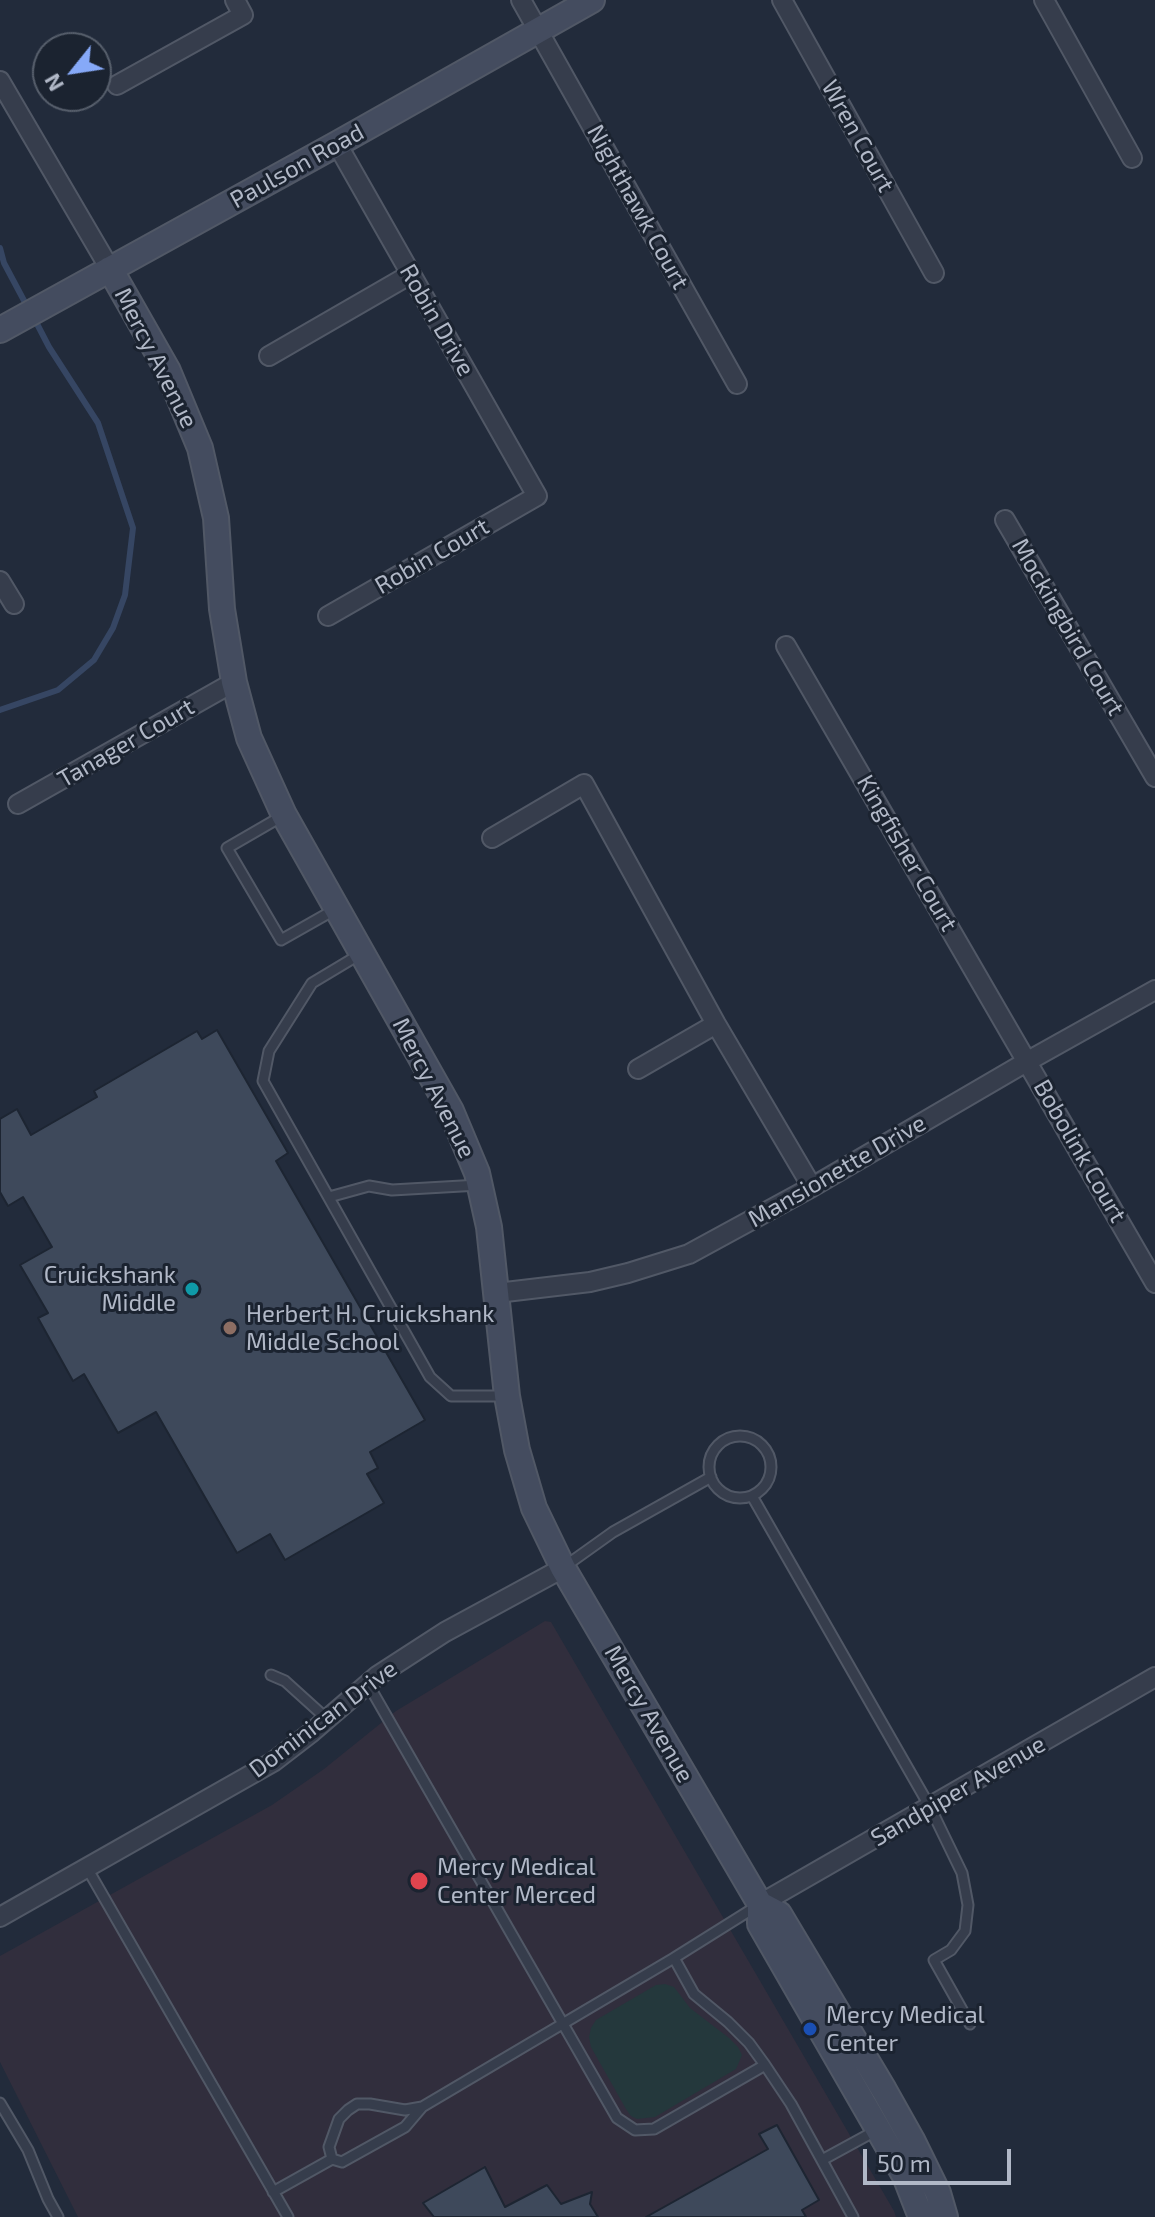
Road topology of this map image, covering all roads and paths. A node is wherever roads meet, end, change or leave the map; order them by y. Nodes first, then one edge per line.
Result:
1 (235, 0) edge
2 (521, 0) edge
3 (592, 0) edge
4 (782, 0) edge
5 (1044, 0) edge
6 (539, 30) junction
7 (0, 81) edge
8 (117, 85) dead end
9 (337, 144) junction
10 (1132, 158) dead end
11 (110, 269) junction
12 (934, 273) dead end
13 (411, 274) junction
14 (0, 330) edge
15 (269, 356) dead end
16 (737, 384) dead end
17 (537, 496) joint
18 (1005, 520) dead end
19 (0, 581) edge
20 (14, 604) dead end
21 (328, 616) dead end
22 (786, 646) dead end
23 (234, 682) junction
24 (1155, 777) edge
25 (18, 804) dead end
26 (284, 815) junction
27 (492, 838) dead end
28 (337, 908) junction
29 (362, 953) junction
30 (1155, 990) edge
31 (716, 1024) junction
32 (1028, 1061) junction
33 (638, 1069) dead end
34 (480, 1185) junction
35 (812, 1187) junction
36 (329, 1197) junction
37 (1155, 1283) edge
38 (497, 1293) junction
39 (507, 1396) junction
40 (711, 1477) junction
41 (752, 1496) junction
42 (563, 1568) junction
43 (271, 1675) dead end
44 (1155, 1677) edge
45 (367, 1684) junction
46 (327, 1719) junction
47 (930, 1807) junction
48 (87, 1868) junction
49 (760, 1904) junction
50 (0, 1917) edge
51 (674, 1958) junction
52 (564, 2024) junction
53 (970, 2024) dead end
54 (765, 2065) junction
55 (0, 2103) edge
56 (422, 2107) junction
57 (877, 2130) junction
58 (332, 2159) junction
59 (822, 2160) junction
60 (273, 2192) junction
61 (850, 2216) edge
62 (58, 2217) edge
63 (288, 2217) edge
64 (921, 2217) edge
65 (945, 2217) edge

1 - 8 street
2 - 6 street, Nighthawk Court
3 - 6 street, Paulson Road
4 - 12 street, Wren Court
5 - 10 street
6 - 9 street, Paulson Road
6 - 16 street, Nighthawk Court
7 - 11 street
9 - 11 street, Paulson Road
9 - 13 street, Robin Drive
11 - 14 street, Paulson Road
11 - 23 street, Mercy Avenue
13 - 15 street
13 - 17 street, Robin Drive
17 - 21 street, Robin Court
18 - 24 street, Mockingbird Court
19 - 20 street
22 - 32 street, Kingfisher Court
23 - 25 street, Tanager Court
23 - 26 street, Mercy Avenue
26 - 28 street, Mercy Avenue
26 - 28 lane
27 - 31 street
28 - 29 street, Mercy Avenue
29 - 34 street, Mercy Avenue
29 - 36 lane
30 - 32 street, Mansionette Drive
31 - 33 street
31 - 35 street
32 - 35 street, Mansionette Drive
32 - 37 street, Bobolink Court
34 - 36 lane
34 - 38 street, Mercy Avenue
35 - 38 street, Mansionette Drive
36 - 39 lane
38 - 39 street, Mercy Avenue
39 - 42 street, Mercy Avenue
40 - 41 lane
40 - 41 lane
40 - 42 lane
41 - 47 lane
42 - 45 street, Dominican Drive
42 - 49 street, Mercy Avenue
43 - 46 lane
44 - 47 street, Sandpiper Avenue
45 - 46 street, Dominican Drive
45 - 52 lane
46 - 48 street, Dominican Drive
47 - 49 street, Sandpiper Avenue
47 - 53 lane
48 - 50 street, Dominican Drive
48 - 60 lane
49 - 51 lane
49 - 57 street, Mercy Avenue
49 - 65 street, Mercy Avenue
51 - 52 lane
51 - 54 lane
52 - 54 lane
52 - 56 lane
54 - 59 lane
55 - 62 lane
56 - 58 lane
56 - 58 lane
57 - 59 lane
57 - 64 street, Mercy Avenue
58 - 60 lane
59 - 61 lane
60 - 63 lane

